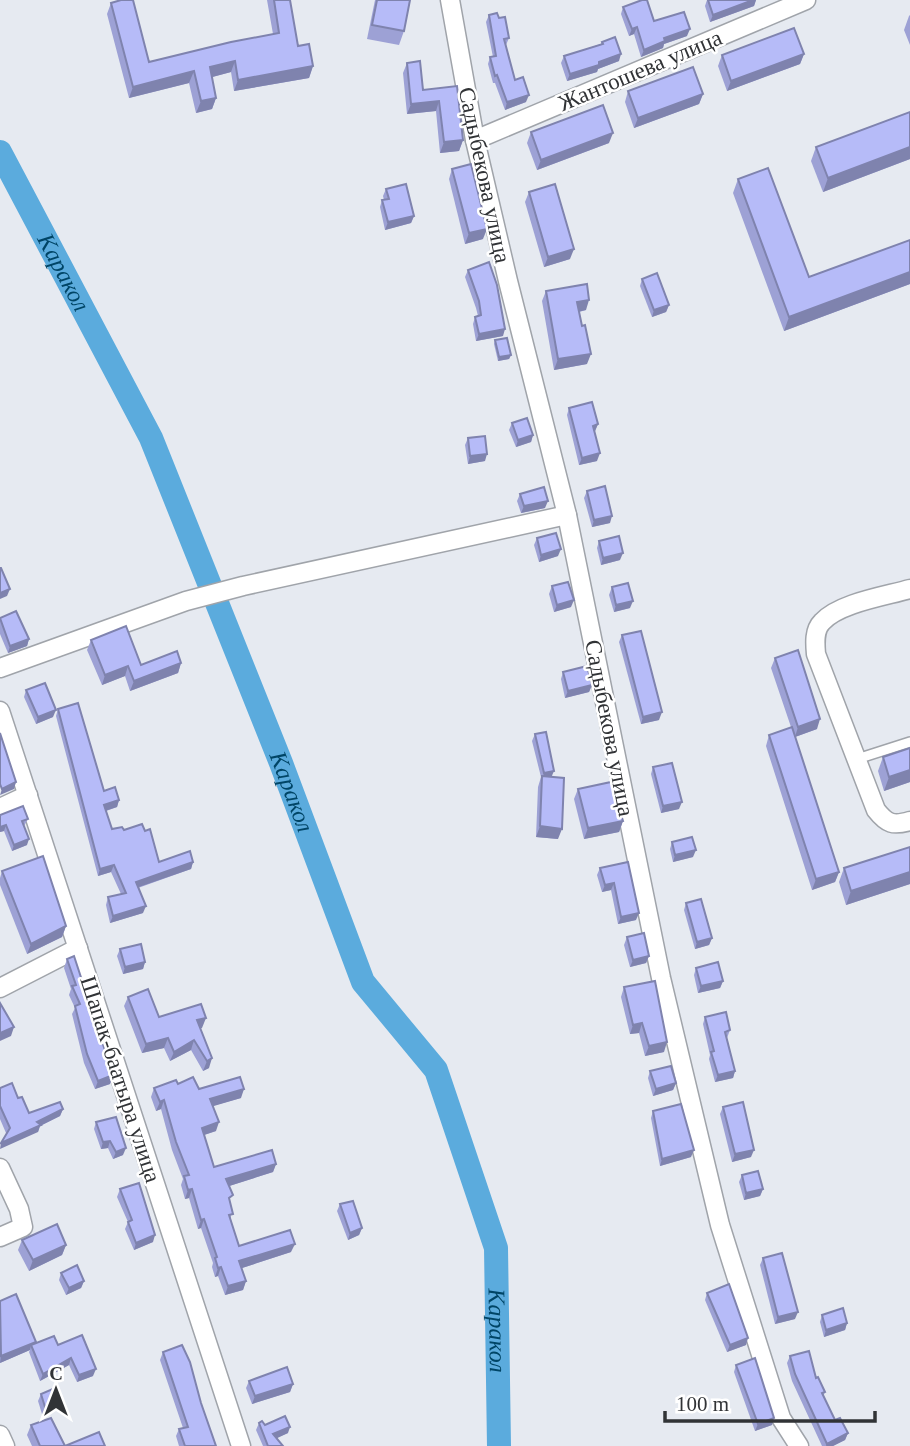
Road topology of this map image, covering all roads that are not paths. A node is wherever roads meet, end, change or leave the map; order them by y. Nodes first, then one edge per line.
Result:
1 (450, 0) edge
2 (806, 0) edge
3 (475, 139) junction
4 (567, 514) junction
5 (910, 589) edge
6 (0, 668) edge
7 (0, 711) edge
8 (910, 741) edge
9 (857, 759) junction
10 (28, 795) junction
11 (0, 808) edge
12 (910, 821) edge
13 (78, 948) junction
14 (0, 988) edge
15 (0, 1168) edge
16 (0, 1237) edge
17 (0, 1435) edge
18 (5, 1446) edge
19 (241, 1446) edge
20 (799, 1446) edge

1 - 3 street, Садыбекова улица
2 - 3 street, Жантошева улица
3 - 4 street, Садыбекова улица
4 - 6 street
4 - 20 street, Садыбекова улица
5 - 9 street
7 - 10 street, Шапак-баатыра улица
8 - 9 lane
9 - 12 street
10 - 11 street
10 - 13 street, Шапак-баатыра улица
13 - 14 street
13 - 19 street, Шапак-баатыра улица
15 - 16 street
17 - 18 street

